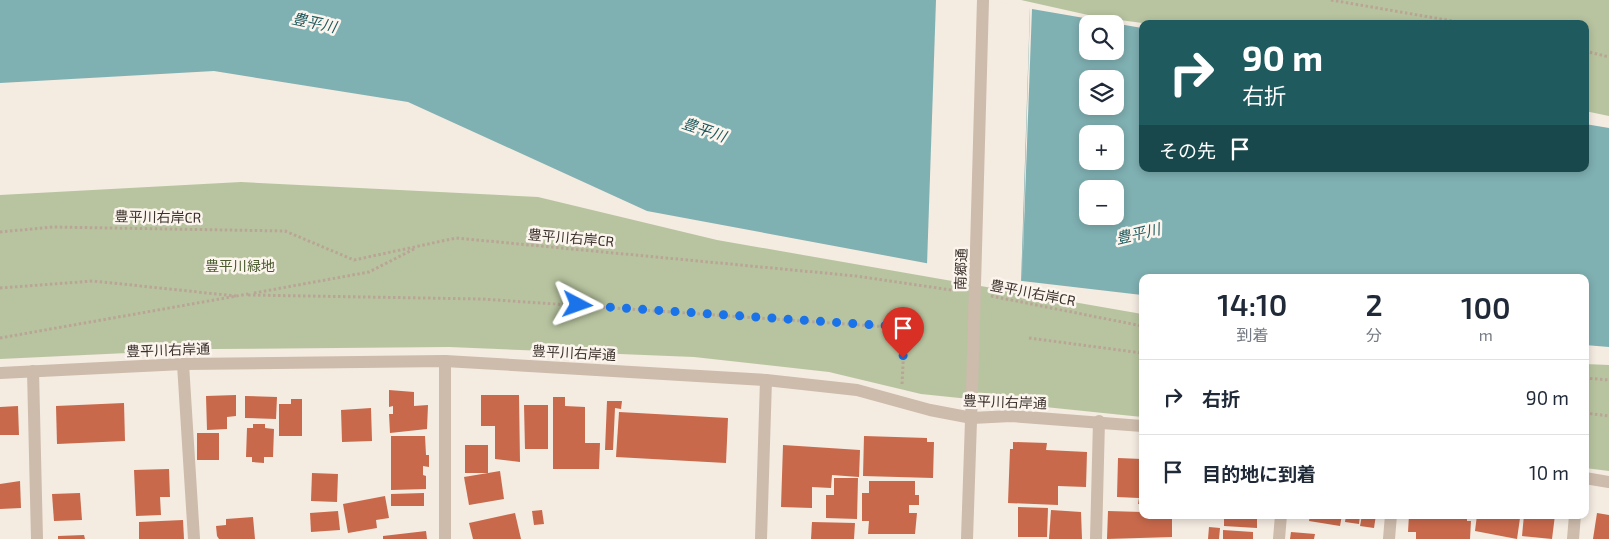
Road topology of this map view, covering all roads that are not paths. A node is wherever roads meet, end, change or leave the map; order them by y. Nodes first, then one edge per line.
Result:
1 (984, 0) edge
2 (445, 360) junction
3 (183, 364) junction
4 (33, 371) junction
5 (0, 373) edge
6 (766, 380) junction
7 (972, 418) junction
8 (1099, 421) junction
9 (1139, 426) edge
10 (1589, 479) edge
11 (1609, 482) edge
12 (1281, 519) edge
13 (1391, 519) edge
14 (1575, 519) edge
15 (37, 539) edge
16 (194, 539) edge
17 (446, 539) edge
18 (761, 539) edge
19 (967, 539) edge
20 (1096, 539) edge
21 (1279, 539) edge
22 (1389, 539) edge
23 (1573, 539) edge

1 - 7 street, 南郷通, bridge
2 - 3 street, 豊平川右岸通
2 - 6 street, 豊平川右岸通
2 - 17 street
3 - 4 street, 豊平川右岸通
3 - 16 street
4 - 5 street, 豊平川右岸通
4 - 15 street
6 - 7 street, 豊平川右岸通
6 - 18 street
7 - 8 street, 豊平川右岸通
7 - 19 street, 南郷通
8 - 9 street, 豊平川右岸通
8 - 20 street
10 - 11 street
12 - 21 street
13 - 22 street
14 - 23 street

